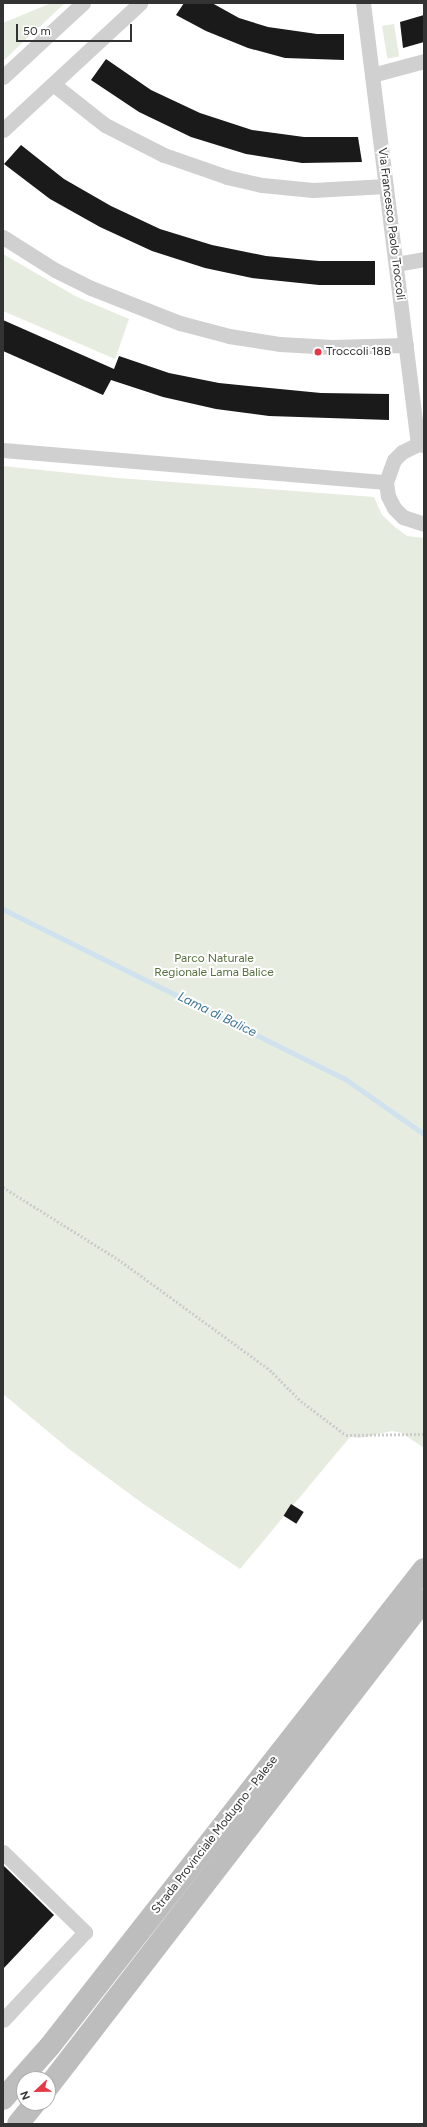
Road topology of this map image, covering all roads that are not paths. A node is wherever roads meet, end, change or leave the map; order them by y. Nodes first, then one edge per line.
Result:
1 (83, 3) edge
2 (140, 3) edge
3 (363, 3) edge
4 (424, 61) edge
5 (372, 75) junction
6 (3, 77) edge
7 (53, 84) junction
8 (3, 130) edge
9 (386, 186) junction
10 (3, 237) edge
11 (424, 259) edge
12 (396, 264) junction
13 (406, 345) junction
14 (421, 444) edge
15 (3, 450) edge
16 (386, 482) junction
17 (424, 524) edge
18 (424, 1569) edge
19 (424, 1600) edge
20 (3, 1852) edge
21 (3, 2020) edge
22 (56, 2077) edge
23 (3, 2099) edge
24 (29, 2111) edge
25 (18, 2124) edge

1 - 6 street
2 - 7 street
3 - 5 street, Via Francesco Paolo Troccoli
4 - 5 street
5 - 9 street, Via Francesco Paolo Troccoli
7 - 8 street
7 - 9 street
9 - 12 street, Via Francesco Paolo Troccoli
10 - 13 street
11 - 12 street
12 - 13 street, Via Francesco Paolo Troccoli
13 - 14 street, Via Francesco Paolo Troccoli
14 - 16 street
15 - 16 street
16 - 17 street
18 - 23 main road, Strada Provinciale Modugno - Palese
19 - 22 main road, Strada Provinciale Modugno - Palese
20 - 21 street
24 - 25 main road

